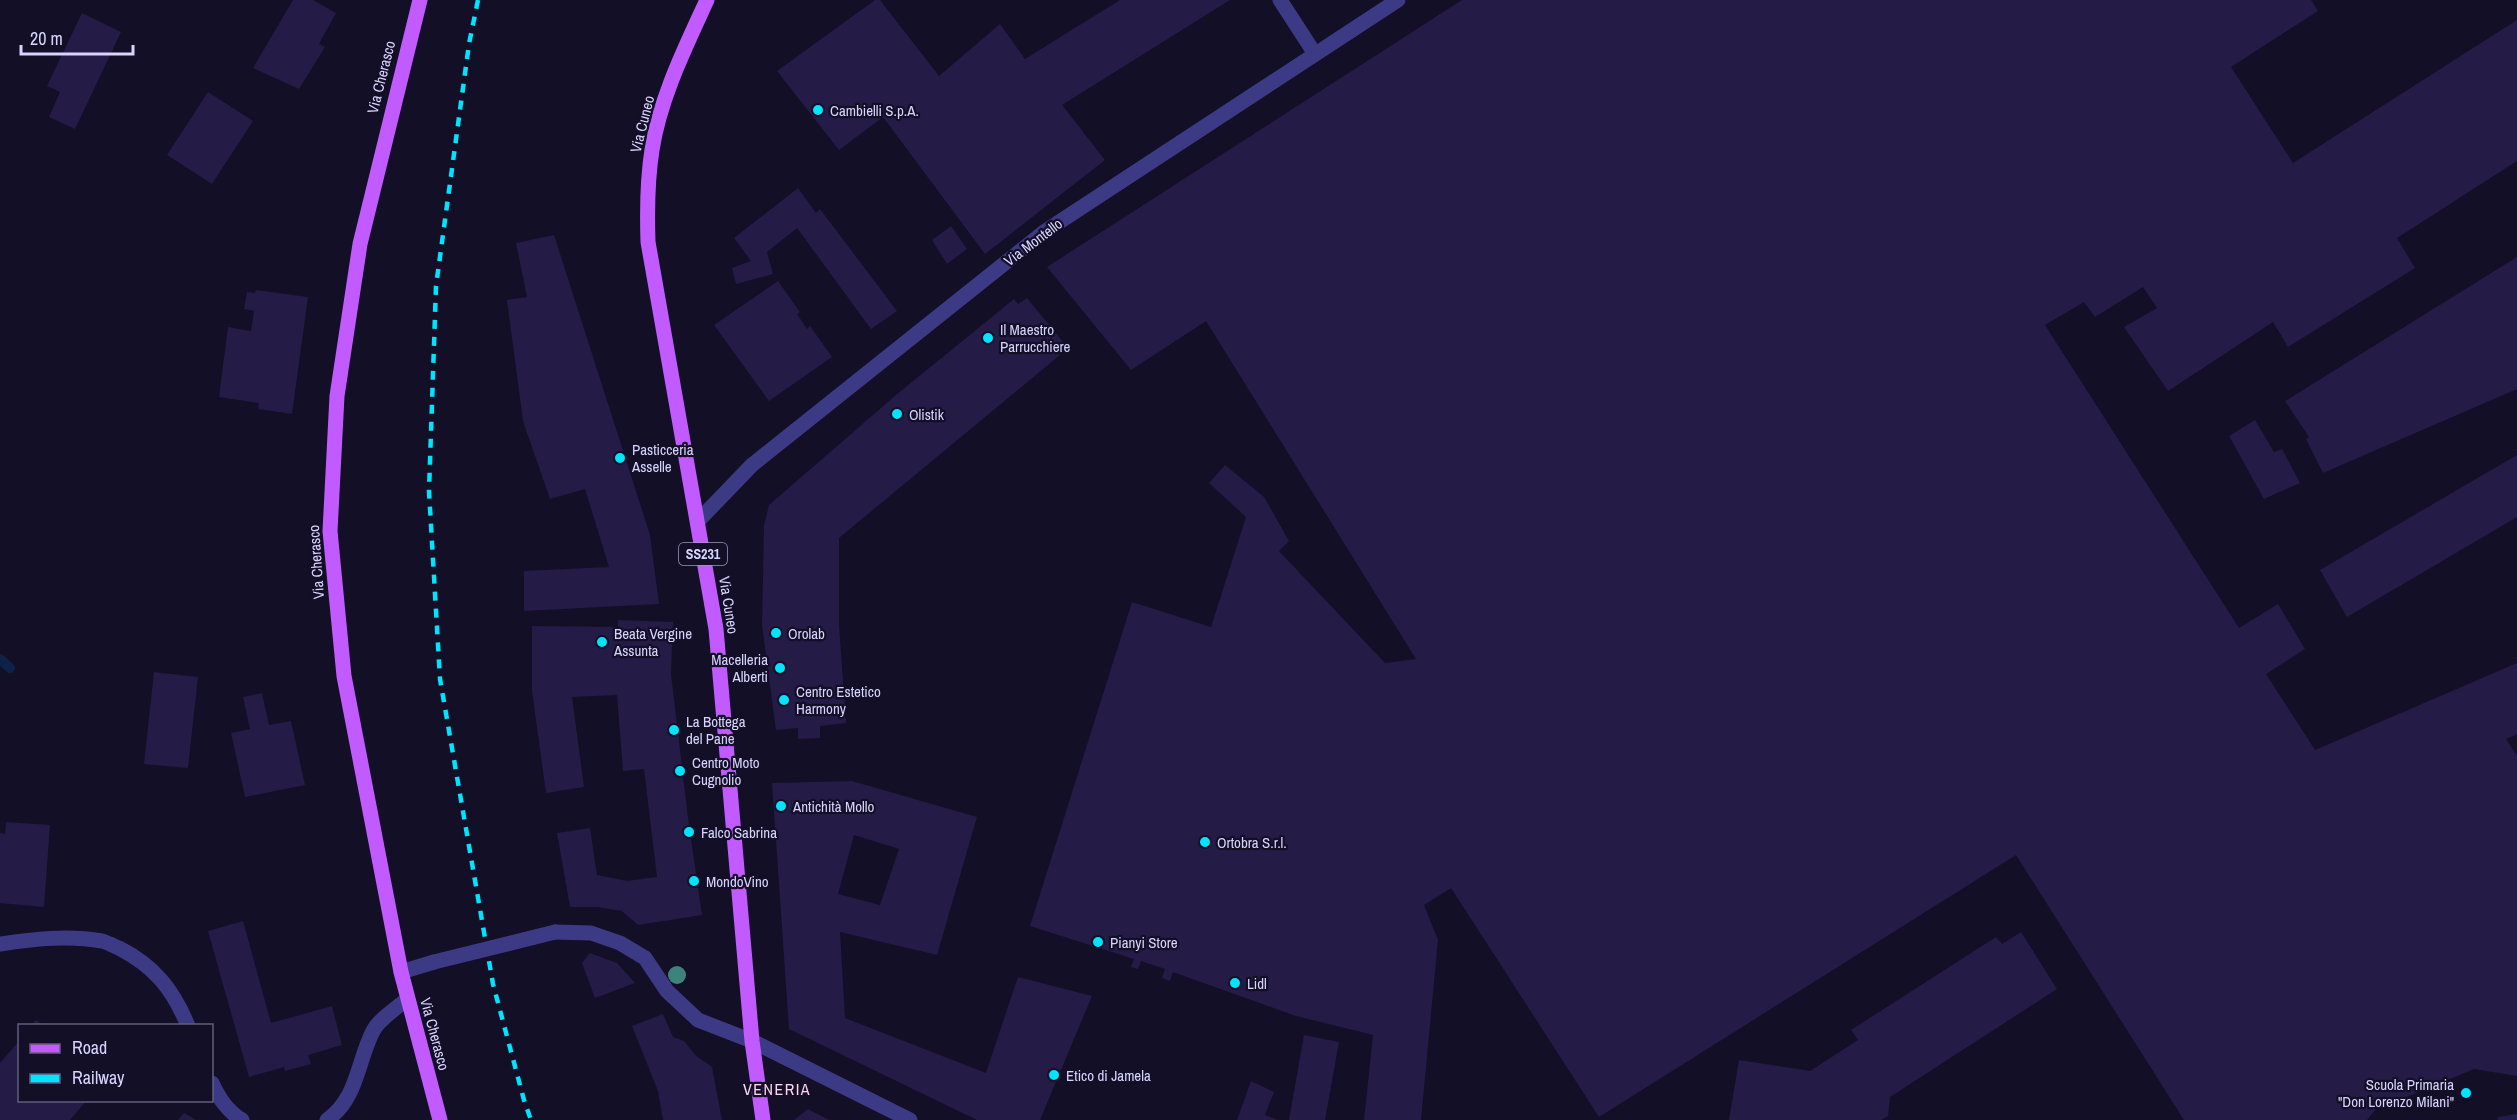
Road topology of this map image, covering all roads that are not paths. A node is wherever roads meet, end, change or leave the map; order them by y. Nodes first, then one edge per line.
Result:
1 (420, 0) edge
2 (707, 0) edge
3 (1280, 0) edge
4 (1398, 0) edge
5 (1315, 54) junction
6 (698, 521) junction
7 (0, 944) edge
8 (400, 972) junction
9 (407, 999) junction
10 (187, 1024) edge
11 (752, 1041) junction
12 (213, 1085) edge
13 (242, 1120) edge
14 (327, 1120) edge
15 (440, 1120) edge
16 (763, 1120) edge
17 (910, 1120) edge

1 - 8 main road, Via Cherasco
2 - 6 main road, Via Cuneo / SS231
3 - 5 street
4 - 5 street, Via Montello
5 - 6 street, Via Montello
6 - 11 main road, Via Cuneo / SS231
7 - 10 street
8 - 9 main road, Via Cherasco
8 - 11 street, bridge
9 - 14 street
9 - 15 main road, Via Cherasco
11 - 16 main road, Via Cuneo / SS231
11 - 17 street
12 - 13 street

